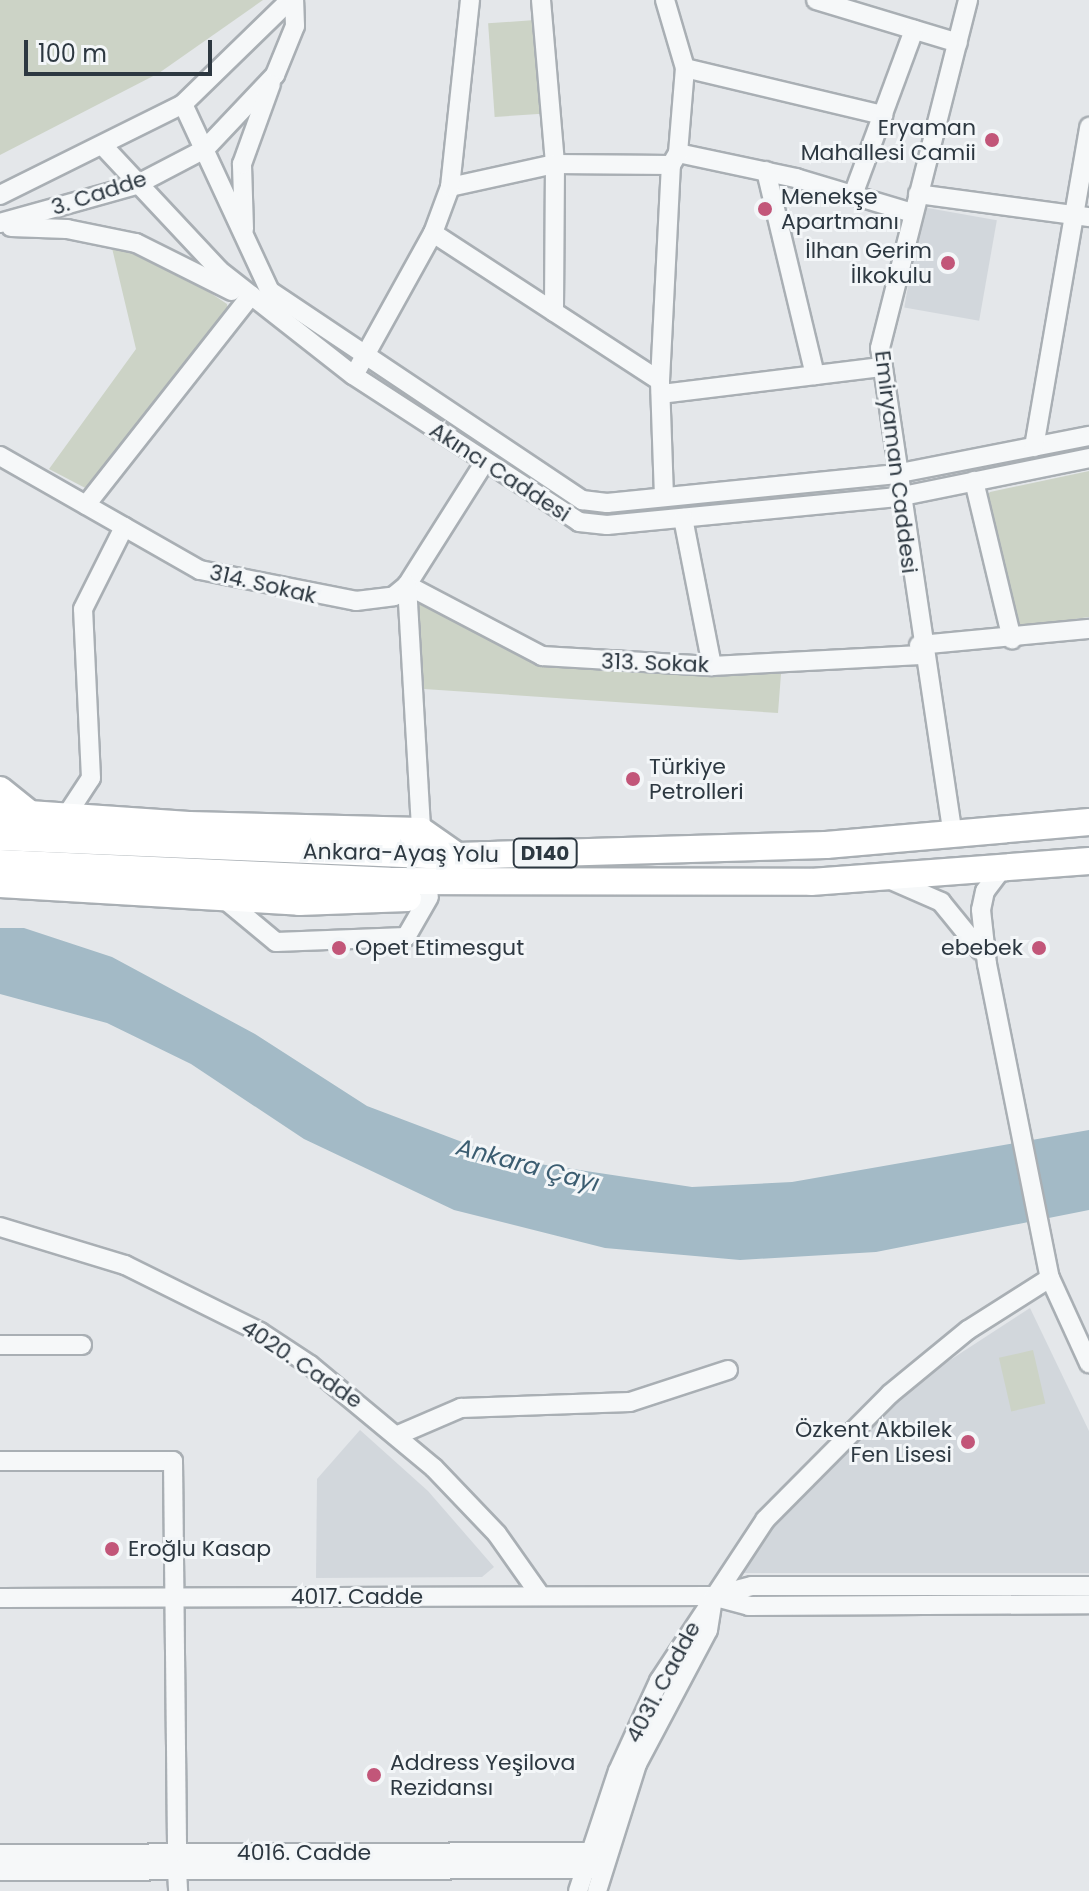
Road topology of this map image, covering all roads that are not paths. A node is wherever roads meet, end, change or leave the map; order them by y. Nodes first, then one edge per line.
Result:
1 (292, 0) edge
2 (470, 0) edge
3 (541, 0) edge
4 (665, 0) edge
5 (816, 0) edge
6 (968, 0) edge
7 (914, 30) junction
8 (958, 43) junction
9 (685, 68) junction
10 (275, 75) junction
11 (183, 104) junction
12 (883, 115) junction
13 (1089, 127) edge
14 (105, 148) junction
15 (205, 149) junction
16 (675, 159) junction
17 (555, 164) junction
18 (766, 171) junction
19 (136, 185) junction
20 (450, 187) junction
21 (918, 194) junction
22 (0, 195) edge
23 (853, 195) junction
24 (913, 213) junction
25 (1080, 215) edge
26 (0, 225) edge
27 (433, 233) junction
28 (249, 255) junction
29 (248, 292) junction
30 (554, 312) junction
31 (363, 359) junction
32 (880, 367) junction
33 (353, 375) junction
34 (815, 375) junction
35 (661, 387) junction
36 (1089, 436) edge
37 (1034, 447) junction
38 (0, 456) edge
39 (1089, 458) edge
40 (484, 463) junction
41 (895, 474) junction
42 (974, 481) junction
43 (664, 497) junction
44 (898, 497) junction
45 (86, 505) junction
46 (683, 518) junction
47 (124, 527) junction
48 (407, 585) junction
49 (1089, 629) edge
50 (1012, 639) junction
51 (920, 650) junction
52 (712, 666) junction
53 (0, 790) edge
54 (0, 812) edge
55 (28, 813) junction
56 (66, 816) junction
57 (1089, 822) edge
58 (421, 831) junction
59 (953, 836) junction
60 (0, 837) edge
61 (457, 856) junction
62 (1089, 861) edge
63 (0, 863) edge
64 (1001, 870) junction
65 (884, 878) junction
66 (479, 880) junction
67 (0, 884) edge
68 (429, 897) junction
69 (223, 898) junction
70 (987, 964) junction
71 (0, 1227) edge
72 (1050, 1278) junction
73 (0, 1345) edge
74 (82, 1345) dead end
75 (1089, 1363) edge
76 (728, 1370) dead end
77 (398, 1435) junction
78 (0, 1461) edge
79 (1089, 1586) edge
80 (540, 1595) junction
81 (713, 1596) junction
82 (0, 1598) edge
83 (176, 1598) junction
84 (1089, 1604) edge
85 (0, 1854) edge
86 (606, 1860) junction
87 (585, 1861) junction
88 (177, 1862) junction
89 (0, 1871) edge
90 (229, 1871) junction
91 (178, 1891) edge
92 (229, 1891) edge
93 (578, 1891) edge
94 (597, 1891) edge

1 - 10 street, 3. Cadde
1 - 11 street, 3. Cadde
2 - 20 street
3 - 17 street
4 - 9 street
5 - 7 street
6 - 8 street, Emiryaman Caddesi
7 - 8 street
7 - 12 street
8 - 21 street, Emiryaman Caddesi
9 - 12 street
9 - 16 street
10 - 15 street, 3. Cadde
10 - 28 street
11 - 14 street, 3. Cadde
11 - 15 street, Akıncı Caddesi
12 - 23 street
13 - 25 street
14 - 19 street, Akıncı Caddesi
14 - 22 street, 3. Cadde
15 - 19 street, 3. Cadde
15 - 28 street, Akıncı Caddesi
16 - 17 street
16 - 18 street
16 - 35 street
17 - 20 street
17 - 30 street
18 - 23 street
18 - 34 street
19 - 26 street, 3. Cadde
19 - 29 street, Akıncı Caddesi
20 - 27 street
21 - 24 street, Emiryaman Caddesi
21 - 25 street
23 - 24 street
24 - 32 street, Emiryaman Caddesi
25 - 37 street
26 - 29 street
27 - 30 street
27 - 31 street
28 - 31 street, Akıncı Caddesi
29 - 33 street, Akıncı Caddesi
29 - 45 street
30 - 35 street
31 - 33 street
31 - 43 street, Akıncı Caddesi
32 - 34 street
32 - 41 street, Emiryaman Caddesi
33 - 40 street, Akıncı Caddesi
34 - 35 street
35 - 43 street
36 - 37 street, Akıncı Caddesi
37 - 41 street, Akıncı Caddesi
38 - 45 street, 314. Sokak
39 - 42 street, Akıncı Caddesi
40 - 46 street, Akıncı Caddesi
40 - 48 street
41 - 43 street, Akıncı Caddesi
41 - 44 street, Emiryaman Caddesi
42 - 44 street, Akıncı Caddesi
42 - 50 street
44 - 46 street, Akıncı Caddesi
44 - 51 street, Emiryaman Caddesi
45 - 47 street, 314. Sokak
46 - 52 street
47 - 48 street, 314. Sokak
47 - 56 street
48 - 52 street, 313. Sokak
48 - 58 street
49 - 50 street, 313. Sokak
50 - 51 street, 313. Sokak
51 - 52 street, 313. Sokak
51 - 59 street, Emiryaman Caddesi
53 - 55 highway
54 - 55 highway
55 - 56 highway
56 - 58 highway
57 - 59 highway, Ankara-Ayaş Yolu / D140
58 - 61 highway
59 - 61 highway, Ankara-Ayaş Yolu / D140
60 - 61 highway, Ankara-Ayaş Yolu / D140
62 - 64 highway, Ankara-Ayaş Yolu / D140
63 - 66 highway, Ankara-Ayaş Yolu / D140
64 - 65 highway, Ankara-Ayaş Yolu / D140
64 - 70 street
65 - 66 highway, Ankara-Ayaş Yolu / D140
65 - 70 street
66 - 68 highway
67 - 69 highway
68 - 69 highway
68 - 69 street
70 - 72 street
71 - 77 street, 4020. Cadde
72 - 75 street
72 - 81 street
73 - 74 street
76 - 77 street
77 - 80 street, 4020. Cadde
78 - 83 street
79 - 81 street, 4017. Cadde
80 - 81 street, 4017. Cadde
80 - 83 street, 4017. Cadde
81 - 84 street, 4017. Cadde
81 - 86 street, 4031. Cadde
81 - 87 street, 4031. Cadde
82 - 83 street, 4017. Cadde
83 - 88 street
85 - 88 street, 4016. Cadde
86 - 87 street, 4016. Cadde
86 - 94 street, 4031. Cadde
87 - 88 street, 4016. Cadde
87 - 90 street, 4016. Cadde
87 - 93 street, 4031. Cadde
88 - 89 street, 4016. Cadde
88 - 90 street, 4016. Cadde
88 - 91 street
90 - 92 street

